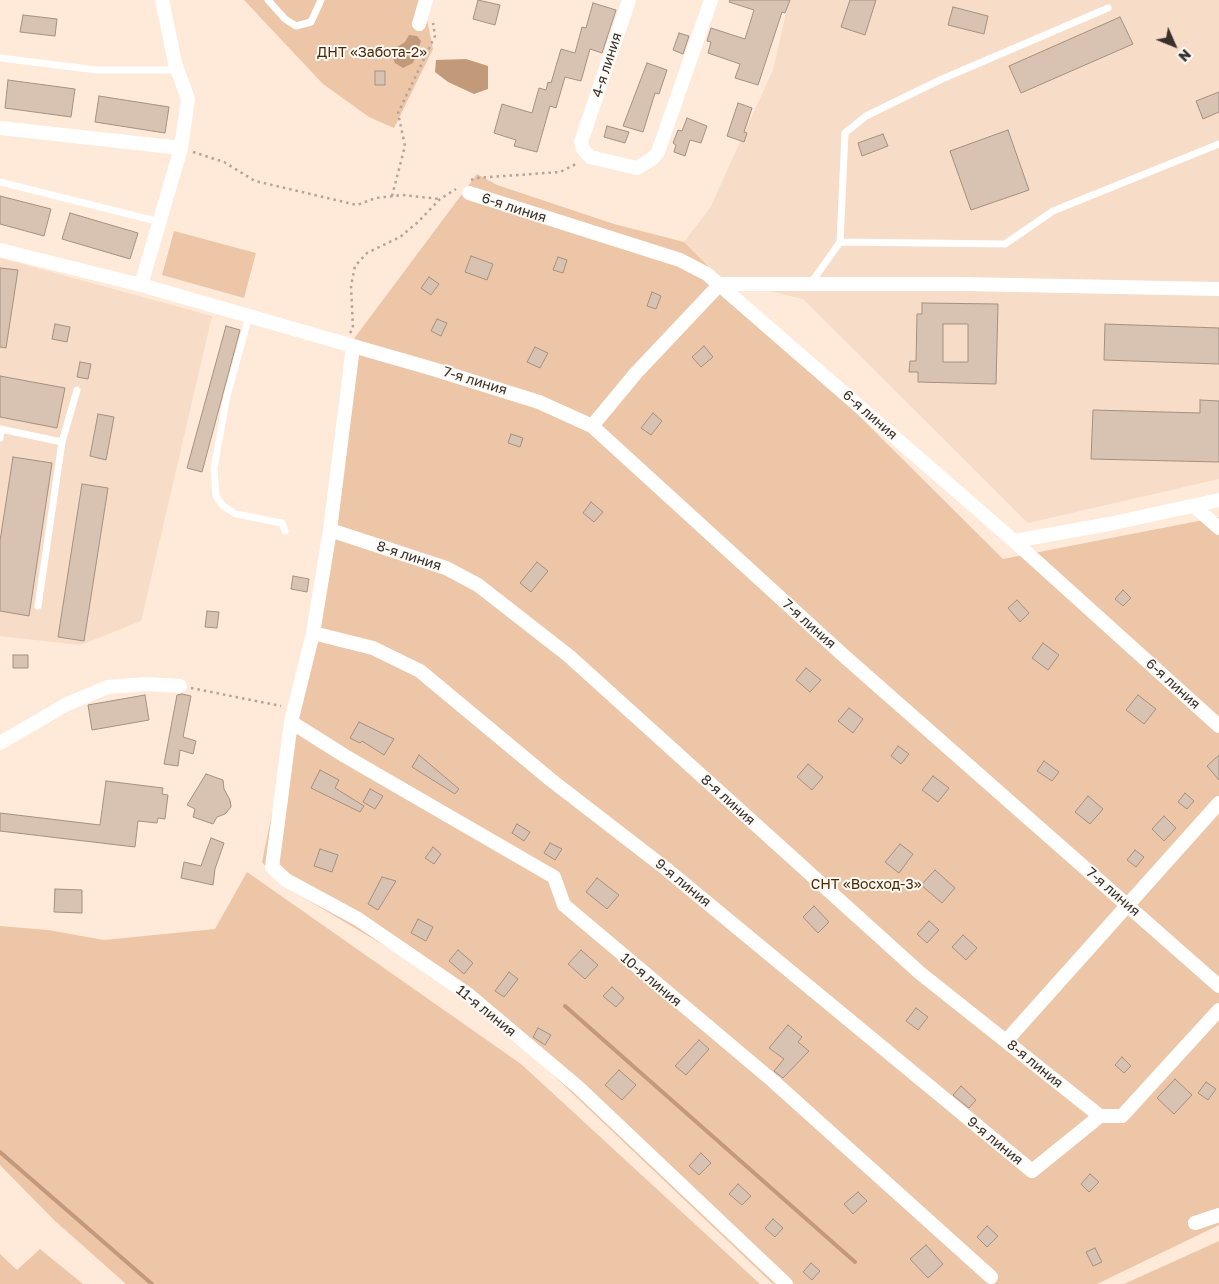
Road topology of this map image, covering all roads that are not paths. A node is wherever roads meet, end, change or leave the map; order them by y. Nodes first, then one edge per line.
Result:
1 (162, 0) edge
2 (268, 0) edge
3 (321, 0) edge
4 (426, 0) edge
5 (629, 0) edge
6 (712, 0) edge
7 (1108, 8) dead end
8 (426, 23) road end
9 (0, 58) edge
10 (177, 70) junction
11 (0, 128) edge
12 (1219, 144) edge
13 (181, 148) junction
14 (0, 182) edge
15 (466, 187) road end
16 (160, 222) junction
17 (840, 242) junction
18 (0, 250) edge
19 (810, 283) junction
20 (720, 284) junction
21 (141, 285) junction
22 (1219, 289) edge
23 (249, 316) junction
24 (349, 346) junction
25 (77, 390) dead end
26 (592, 426) junction
27 (1, 429) edge
28 (0, 438) edge
29 (62, 442) junction
30 (1219, 500) edge
31 (1194, 506) junction
32 (1219, 528) edge
33 (286, 530) dead end
34 (330, 530) junction
35 (1014, 541) junction
36 (38, 606) dead end
37 (313, 633) junction
38 (180, 686) road end
39 (290, 715) junction
40 (1219, 726) edge
41 (0, 744) edge
42 (1219, 803) edge
43 (1128, 906) junction
44 (1219, 986) edge
45 (1219, 1010) edge
46 (1006, 1041) junction
47 (1100, 1116) junction
48 (1219, 1215) edge
49 (1195, 1223) dead end
50 (991, 1277) dead end
51 (786, 1284) edge

1 - 10 street
2 - 3 lane
4 - 8 street
5 - 6 street, 4-я линия
7 - 17 lane
9 - 10 lane
10 - 13 street
11 - 13 street
12 - 17 lane
13 - 16 street
14 - 16 lane
15 - 20 street, 6-я линия
16 - 21 street
17 - 19 lane
18 - 21 street, 7-я линия
19 - 20 street
19 - 22 street
20 - 26 street
20 - 35 street, 6-я линия
21 - 23 street, 7-я линия
23 - 24 street, 7-я линия
23 - 33 lane
24 - 26 street, 7-я линия
24 - 34 street
25 - 29 lane
26 - 43 street, 7-я линия
27 - 28 lane
27 - 29 lane
29 - 36 lane
30 - 31 street
31 - 32 street
31 - 35 street
34 - 37 street
34 - 46 street, 8-я линия
35 - 40 street, 6-я линия
37 - 39 street
37 - 47 street, 9-я линия
38 - 41 street
39 - 50 street, 10-я линия
39 - 51 street, 11-я линия
42 - 43 street
43 - 44 street, 7-я линия
43 - 46 street
45 - 47 street
46 - 47 street, 8-я линия
48 - 49 street

